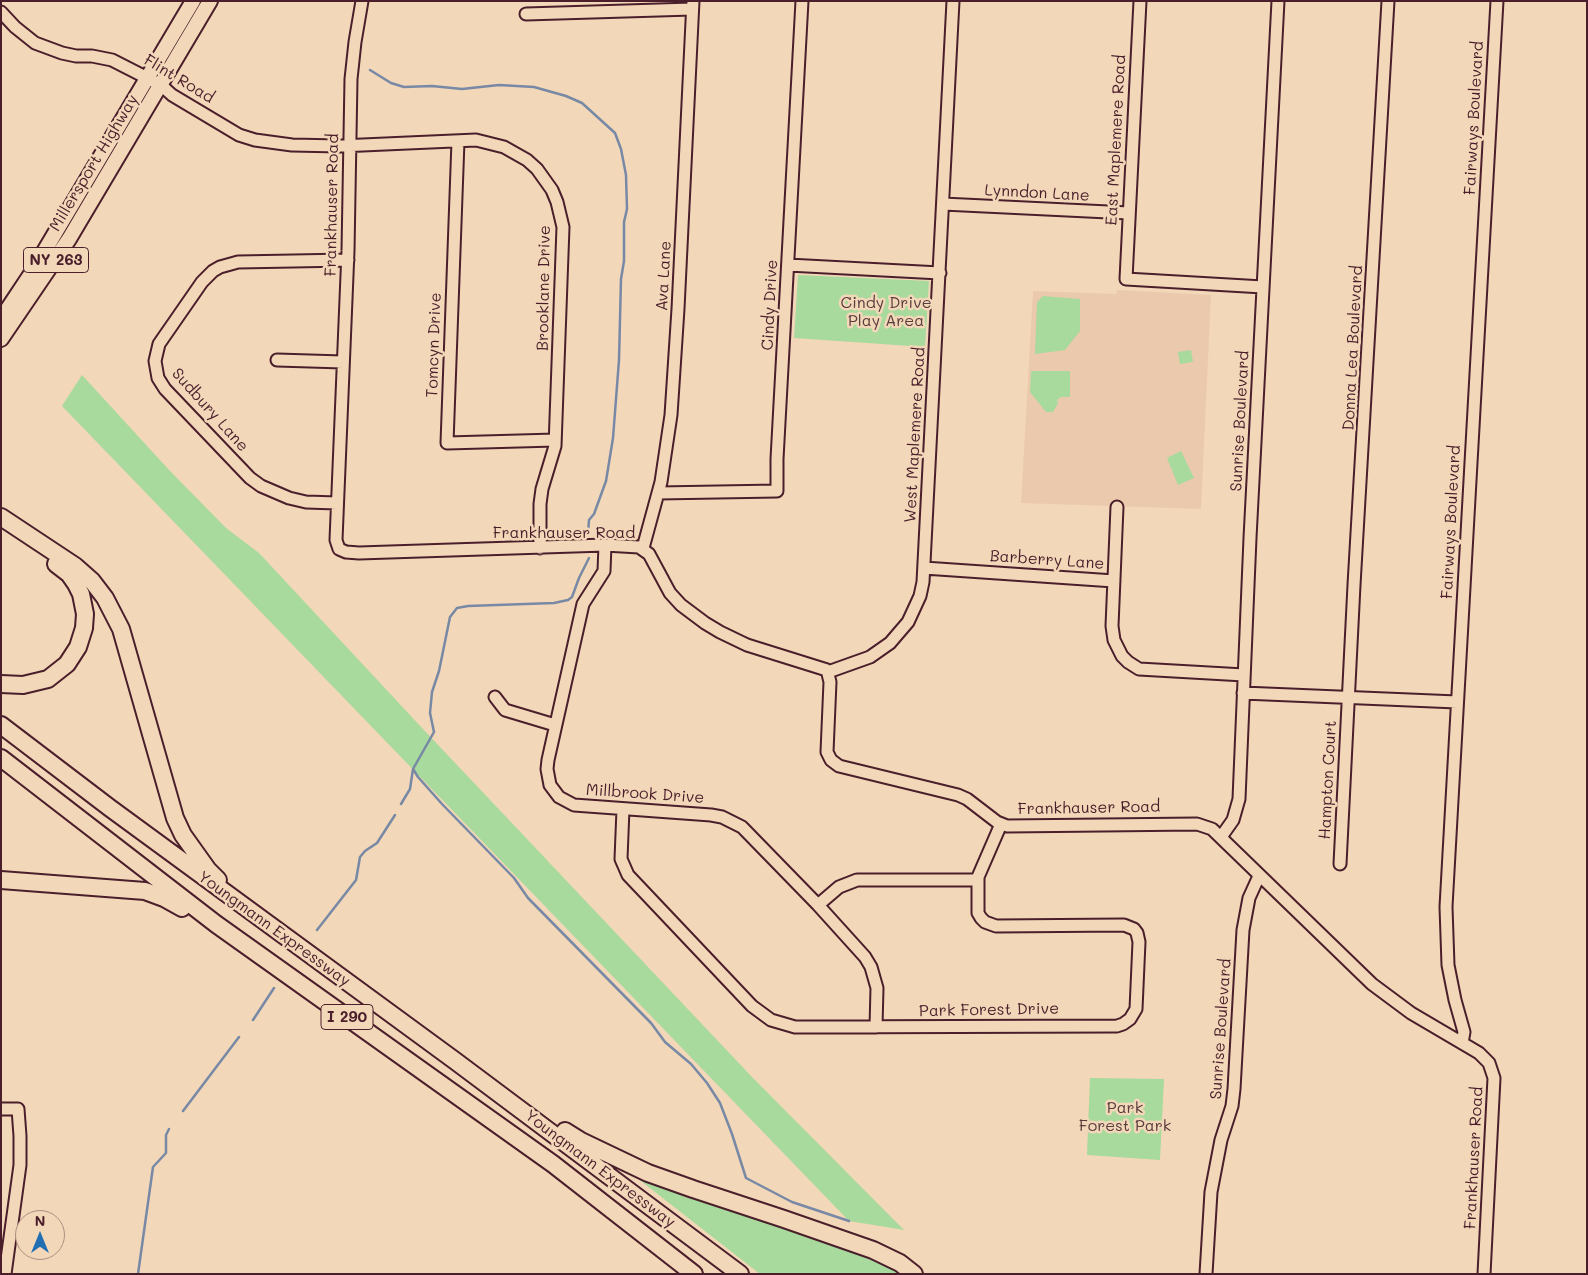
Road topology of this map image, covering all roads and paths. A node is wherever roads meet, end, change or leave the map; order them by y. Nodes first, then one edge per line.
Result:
1 (193, 1) edge
2 (210, 1) edge
3 (362, 1) edge
4 (802, 1) edge
5 (953, 1) edge
6 (1140, 1) edge
7 (1278, 1) edge
8 (1388, 1) edge
9 (1497, 1) edge
10 (692, 5) edge
11 (1, 12) edge
12 (526, 14) dead end
13 (148, 78) junction
14 (161, 85) junction
15 (458, 141) junction
16 (350, 146) junction
17 (943, 204) junction
18 (1129, 213) junction
19 (348, 260) junction
20 (788, 265) junction
21 (940, 273) junction
22 (1263, 287) junction
23 (3, 316) edge
24 (1, 339) edge
25 (277, 360) dead end
26 (343, 362) junction
27 (555, 440) junction
28 (658, 493) junction
29 (337, 503) junction
30 (1117, 507) dead end
31 (1, 517) edge
32 (1, 526) edge
33 (605, 545) junction
34 (540, 548) junction
35 (643, 548) junction
36 (924, 568) junction
37 (1114, 581) junction
38 (828, 672) junction
39 (1244, 675) junction
40 (1, 684) edge
41 (1243, 693) junction
42 (495, 697) dead end
43 (1349, 697) junction
44 (1457, 702) junction
45 (1, 725) edge
46 (555, 725) junction
47 (1, 758) edge
48 (623, 809) junction
49 (1001, 824) junction
50 (1220, 837) junction
51 (1340, 864) dead end
52 (1260, 876) junction
53 (1, 880) edge
54 (978, 880) junction
55 (818, 905) junction
56 (250, 912) junction
57 (216, 924) junction
58 (876, 1027) junction
59 (1462, 1043) junction
60 (454, 1060) junction
61 (1, 1109) edge
62 (5, 1274) edge
63 (694, 1274) edge
64 (740, 1274) edge
65 (914, 1274) edge
66 (1206, 1274) edge
67 (1484, 1274) edge

1 - 13 main road, Millersport Highway / NY 263
2 - 14 main road, Millersport Highway / NY 263
3 - 16 street, Frankhauser Road
4 - 20 street, Cindy Drive
5 - 17 street, West Maplemere Road
6 - 18 street, East Maplemere Road
7 - 22 street, Sunrise Boulevard
8 - 43 street, Donna Lea Boulevard
9 - 44 street, Fairways Boulevard
10 - 12 street
10 - 28 street, Ava Lane
11 - 13 street, Flint Road
13 - 14 street, Flint Road
13 - 23 main road, Millersport Highway / NY 263
14 - 16 street, Flint Road
14 - 24 main road, Millersport Highway / NY 263
15 - 16 street, Brooklane Drive
15 - 27 street, Brooklane Drive
15 - 27 street, Tomcyn Drive
16 - 19 street, Frankhauser Road
17 - 18 street, Lynndon Lane
17 - 21 street, West Maplemere Road
18 - 22 street, East Maplemere Road
19 - 26 street, Frankhauser Road
19 - 29 street, Sudbury Lane
20 - 21 street
20 - 28 street, Cindy Drive
21 - 36 street, West Maplemere Road
22 - 39 street, Sunrise Boulevard
25 - 26 street
26 - 29 street, Frankhauser Road
27 - 34 street, Brooklane Drive
28 - 35 street, Ava Lane
29 - 34 street, Frankhauser Road
30 - 37 street
31 - 56 highway
32 - 40 highway
33 - 34 street, Frankhauser Road
33 - 35 street, Frankhauser Road
33 - 46 street, Millbrook Drive
35 - 38 street, Frankhauser Road
36 - 37 street, Barberry Lane
36 - 38 street, West Maplemere Road
37 - 39 street, Barberry Lane
38 - 49 street, Frankhauser Road
39 - 41 street, Sunrise Boulevard
41 - 43 street
41 - 50 street, Sunrise Boulevard
42 - 46 street
43 - 44 street
43 - 51 street, Hampton Court
44 - 59 street, Fairways Boulevard
45 - 56 highway, Youngmann Expressway / I 290
46 - 48 street, Millbrook Drive
47 - 57 highway, Youngmann Expressway / I 290
48 - 55 street, Millbrook Drive
48 - 58 street, Park Forest Drive
49 - 50 street, Frankhauser Road
49 - 54 street, Park Forest Drive
50 - 52 street, Frankhauser Road
52 - 59 street, Frankhauser Road
52 - 66 street, Sunrise Boulevard
53 - 57 highway
54 - 55 street
54 - 58 street, Park Forest Drive
55 - 58 street, Millbrook Drive
56 - 60 highway, Youngmann Expressway / I 290
57 - 63 highway, Youngmann Expressway / I 290
59 - 67 street, Frankhauser Road
60 - 64 highway, Youngmann Expressway / I 290
60 - 65 highway
61 - 62 street

